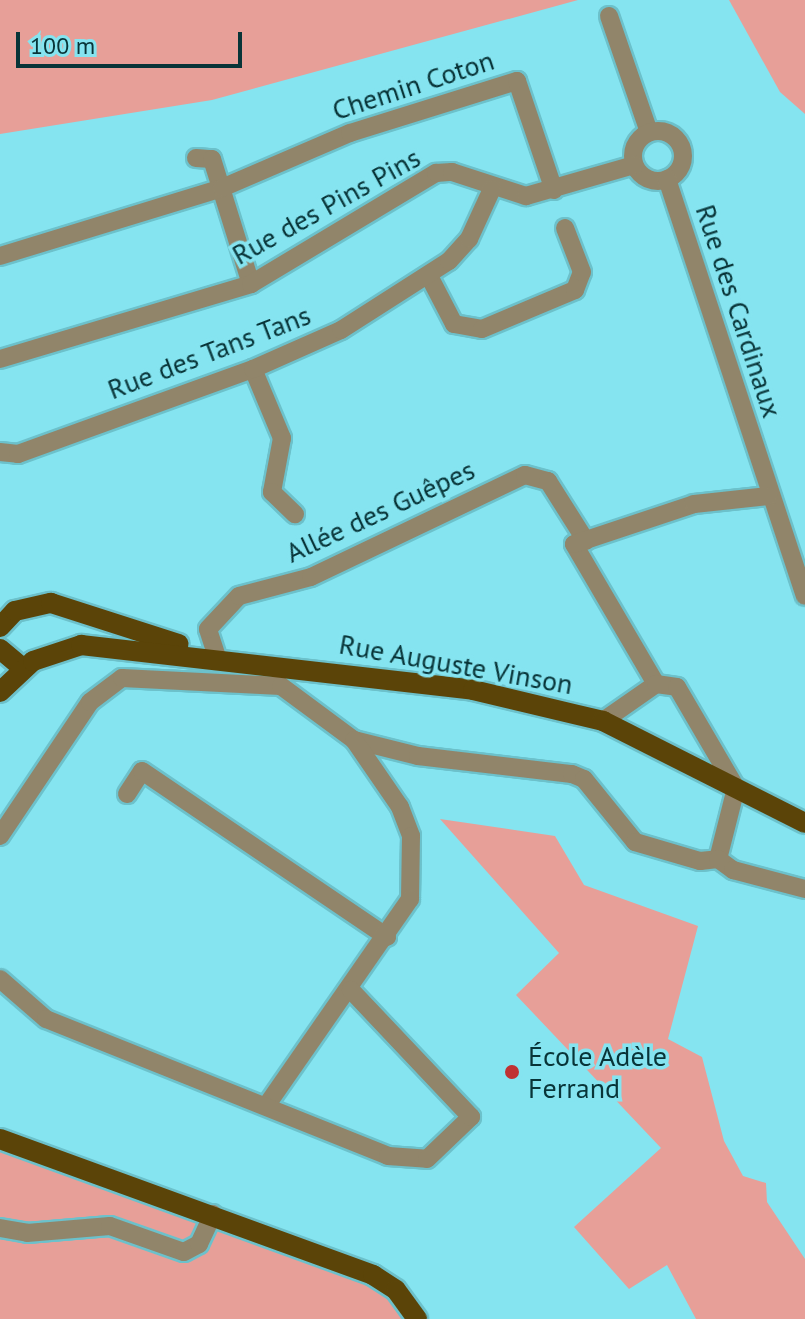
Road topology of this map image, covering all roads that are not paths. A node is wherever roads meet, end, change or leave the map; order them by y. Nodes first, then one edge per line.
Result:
1 (609, 16) dead end
2 (649, 132) junction
3 (196, 158) dead end
4 (634, 165) junction
5 (667, 179) junction
6 (222, 188) junction
7 (492, 189) junction
8 (554, 190) junction
9 (565, 228) dead end
10 (0, 256) edge
11 (429, 276) junction
12 (251, 284) junction
13 (0, 359) edge
14 (253, 369) junction
15 (0, 452) edge
16 (769, 496) junction
17 (295, 514) dead end
18 (586, 541) junction
19 (805, 596) edge
20 (94, 613) junction
21 (0, 624) edge
22 (67, 647) junction
23 (0, 649) edge
24 (224, 658) junction
25 (293, 666) junction
26 (23, 668) junction
27 (250, 682) junction
28 (656, 684) junction
29 (281, 686) junction
30 (0, 692) edge
31 (603, 721) junction
32 (354, 740) junction
33 (736, 788) junction
34 (127, 794) dead end
35 (805, 823) edge
36 (0, 836) edge
37 (718, 859) junction
38 (805, 889) edge
39 (387, 937) junction
40 (0, 979) edge
41 (351, 990) junction
42 (268, 1103) junction
43 (0, 1139) edge
44 (213, 1214) junction
45 (0, 1228) edge
46 (417, 1319) edge

1 - 2 street
2 - 4 street
2 - 5 street
3 - 6 street
4 - 5 street
4 - 8 street, Rue des Pins Pins
5 - 16 street, Rue des Cardinaux
6 - 8 street, Chemin Coton
6 - 10 street, Chemin Coton
6 - 12 street
7 - 8 street, Rue des Pins Pins
7 - 11 street, Rue des Tans Tans
7 - 12 street, Rue des Pins Pins
9 - 11 street
11 - 14 street, Rue des Tans Tans
12 - 13 street, Rue des Pins Pins
14 - 15 street, Rue des Tans Tans
14 - 17 street
16 - 18 street
16 - 19 street, Rue des Cardinaux
18 - 24 street, Allée des Guêpes
18 - 28 street, Allée des Guêpes
20 - 21 main road, Rue Auguste Vinson
20 - 22 main road
20 - 24 main road, Rue Auguste Vinson
22 - 24 main road, Rue Auguste Vinson
22 - 26 main road, Rue Auguste Vinson
23 - 26 main road
24 - 25 main road, Rue Auguste Vinson
24 - 27 street
25 - 29 street
25 - 31 main road, Rue Auguste Vinson
26 - 30 main road, Rue Auguste Vinson
27 - 29 street
27 - 36 street
28 - 31 street
28 - 33 street
29 - 32 street
31 - 33 main road, Rue Auguste Vinson
32 - 37 street
32 - 39 street
33 - 35 main road, Rue Auguste Vinson
33 - 37 street
34 - 39 street
37 - 38 street
39 - 41 street
40 - 42 street
41 - 42 street
41 - 42 street
43 - 44 main road
44 - 45 street
44 - 46 main road

